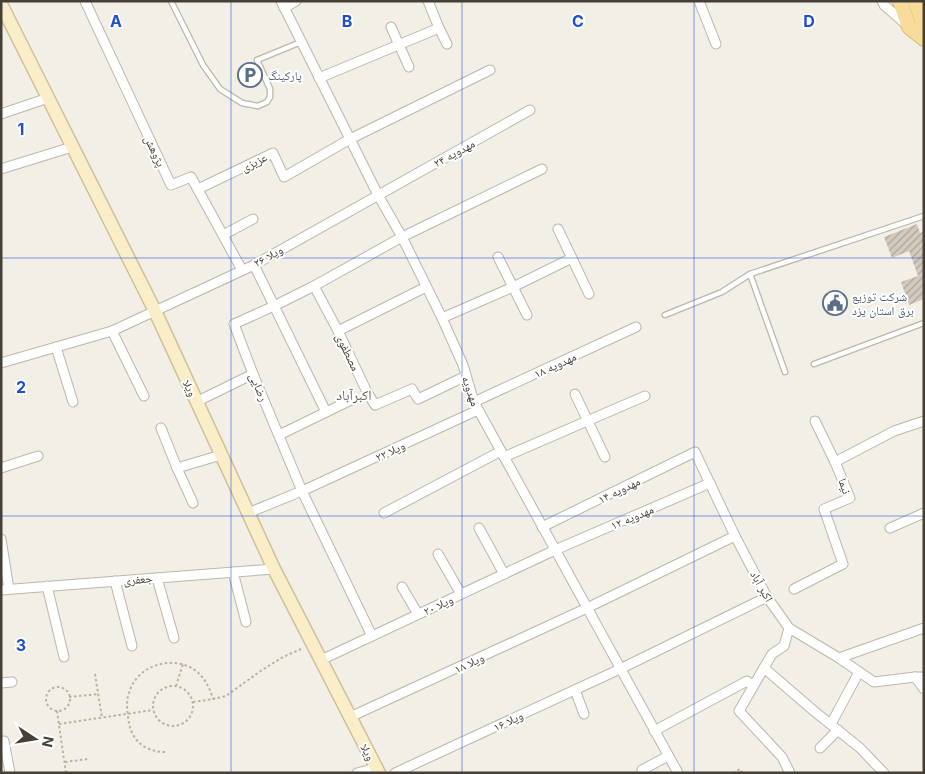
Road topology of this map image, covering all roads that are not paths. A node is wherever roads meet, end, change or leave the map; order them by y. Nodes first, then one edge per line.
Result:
1 (84, 1) edge
2 (171, 1) edge
3 (296, 1) edge
4 (699, 1) edge
5 (882, 1) edge
6 (900, 1) edge
7 (915, 1) edge
8 (282, 4) edge
9 (429, 4) edge
10 (3, 10) edge
11 (391, 26) dead end
12 (924, 26) edge
13 (909, 27) junction
14 (439, 28) junction
15 (924, 39) edge
16 (301, 42) junction
17 (447, 44) dead end
18 (716, 44) dead end
19 (399, 45) junction
20 (409, 67) dead end
21 (490, 70) dead end
22 (319, 78) junction
23 (48, 98) junction
24 (530, 110) dead end
25 (1, 114) edge
26 (350, 139) junction
27 (72, 147) junction
28 (1, 169) edge
29 (542, 169) dead end
30 (198, 189) junction
31 (378, 195) junction
32 (924, 216) edge
33 (253, 219) dead end
34 (558, 229) dead end
35 (223, 235) junction
36 (402, 237) junction
37 (498, 257) dead end
38 (572, 258) junction
39 (254, 265) junction
40 (242, 270) junction
41 (750, 274) junction
42 (314, 286) junction
43 (426, 287) junction
44 (513, 287) junction
45 (589, 294) dead end
46 (274, 306) junction
47 (155, 311) junction
48 (527, 315) dead end
49 (665, 315) dead end
50 (442, 318) junction
51 (924, 323) edge
52 (636, 327) dead end
53 (112, 331) junction
54 (338, 331) junction
55 (56, 347) junction
56 (1, 363) edge
57 (814, 364) dead end
58 (785, 372) dead end
59 (253, 374) junction
60 (466, 376) junction
61 (575, 394) dead end
62 (144, 396) dead end
63 (645, 396) dead end
64 (351, 400) dead end
65 (73, 402) dead end
66 (196, 402) junction
67 (476, 406) junction
68 (326, 412) junction
69 (588, 421) junction
70 (924, 421) edge
71 (815, 422) dead end
72 (161, 428) dead end
73 (279, 435) junction
74 (695, 452) joint
75 (221, 454) junction
76 (502, 454) junction
77 (38, 456) dead end
78 (605, 458) dead end
79 (836, 462) junction
80 (1, 468) edge
81 (177, 468) junction
82 (710, 484) junction
83 (302, 491) junction
84 (193, 503) dead end
85 (248, 513) junction
86 (384, 513) dead end
87 (924, 513) edge
88 (542, 527) junction
89 (479, 528) dead end
90 (890, 528) dead end
91 (735, 536) junction
92 (1, 539) edge
93 (555, 550) junction
94 (438, 554) dead end
95 (274, 569) junction
96 (233, 572) junction
97 (504, 574) junction
98 (157, 578) junction
99 (115, 581) junction
100 (47, 586) junction
101 (402, 586) dead end
102 (5, 589) edge
103 (794, 589) dead end
104 (461, 594) junction
105 (767, 597) junction
106 (587, 608) junction
107 (418, 614) junction
108 (246, 622) dead end
109 (790, 628) junction
110 (924, 628) edge
111 (372, 636) junction
112 (174, 638) dead end
113 (132, 646) dead end
114 (64, 657) dead end
115 (839, 658) junction
116 (321, 660) junction
117 (764, 668) junction
118 (620, 669) junction
119 (859, 672) junction
120 (919, 677) edge
121 (12, 682) dead end
122 (1, 683) edge
123 (753, 686) junction
124 (924, 688) edge
125 (575, 690) junction
126 (584, 714) dead end
127 (350, 717) junction
128 (834, 727) junction
129 (654, 731) junction
130 (4, 742) dead end
131 (820, 748) dead end
132 (668, 756) junction
133 (377, 770) edge
134 (642, 770) dead end
135 (10, 773) edge
136 (357, 773) edge
137 (395, 773) edge
138 (678, 773) edge
139 (790, 773) edge
140 (884, 773) edge

1 - 30 street, پژوهش
2 - 16 lane
3 - 8 street
4 - 18 street
5 - 13 street
6 - 13 main road
7 - 12 main road
8 - 16 street, مهدویه
9 - 14 street
10 - 23 street, ویلا
11 - 19 street
13 - 15 main road
14 - 17 street
14 - 19 street
16 - 22 street, مهدویه
19 - 20 street
19 - 22 street
21 - 26 street
22 - 26 street, مهدویه
23 - 25 street
23 - 27 street, ویلا
24 - 31 street, مهدویه ۲۴
26 - 30 street, عزیزی
26 - 31 street, مهدویه
27 - 28 street
27 - 47 street, ویلا
29 - 36 street
30 - 35 street
31 - 36 street, مهدویه
31 - 39 street, ویلا ۲۶
32 - 41 lane
33 - 35 street
34 - 38 street
35 - 40 street
36 - 42 street
36 - 43 street, مهدویه
37 - 44 street
38 - 44 street
38 - 45 street
39 - 40 street, ویلا ۲۶
39 - 46 street
40 - 47 street, ویلا ۲۶
41 - 49 lane
41 - 58 lane
42 - 46 street
42 - 54 street, مصطفوی
43 - 50 street, مهدویه
43 - 54 street
44 - 48 street
44 - 50 street
46 - 59 street, رضایی
46 - 68 street
47 - 53 street, ویلا ۲۶
47 - 66 street, ویلا
50 - 60 street, مهدویه
51 - 57 lane
52 - 67 street, مهدویه ۱۸
53 - 55 street, ویلا ۲۶
53 - 62 street
54 - 60 street, مصطفوی
55 - 56 street, ویلا ۲۶
55 - 65 street
59 - 66 street
59 - 73 street, رضایی
60 - 67 street, مهدویه
61 - 69 street
63 - 69 street
64 - 68 street
66 - 75 street, ویلا
67 - 76 street, مهدویه
67 - 83 street, ویلا ۲۲
68 - 73 street
69 - 76 street
69 - 78 street
70 - 79 street, نیما
71 - 79 street
72 - 81 street
73 - 83 street, رضایی
74 - 82 street, اکبر آباد
74 - 88 street, مهدویه ۱۴
75 - 81 street
75 - 85 street, ویلا
76 - 86 street
76 - 88 street, مهدویه
77 - 80 street
79 - 103 street, نیما
81 - 84 street
82 - 91 street, اکبر آباد
82 - 93 street, مهدویه ۱۲
83 - 85 street, ویلا ۲۲
83 - 111 street, رضایی
85 - 95 street, ویلا
87 - 90 street
88 - 93 street, مهدویه
89 - 97 street
91 - 105 street, اکبر آباد
91 - 106 street, ویلا ۱۸
92 - 102 street
93 - 97 street, ویلا ۲۰
93 - 106 street, مهدویه
94 - 104 street
95 - 96 street, جعفری
95 - 116 street, ویلا
96 - 98 street, جعفری
96 - 108 street
97 - 104 street, ویلا ۲۰
98 - 99 street, جعفری
98 - 112 street
99 - 100 street, جعفری
99 - 113 street
100 - 102 street, جعفری
100 - 114 street
101 - 107 street
104 - 107 street, ویلا ۲۰
105 - 109 street, اکبر آباد
105 - 118 street, ویلا ۱۶
106 - 118 street, مهدویه
106 - 127 street, ویلا ۱۸
107 - 111 street, ویلا ۲۰
109 - 115 street, اکبر آباد
109 - 117 street
110 - 115 street
111 - 116 street, ویلا ۲۰
115 - 119 street, اکبر آباد
116 - 127 street, ویلا
117 - 123 street
117 - 128 street
118 - 125 street, ویلا ۱۶
118 - 129 street, مهدویه
119 - 120 street, اکبر آباد
119 - 128 street
120 - 124 street
121 - 122 street
123 - 129 street
123 - 139 street
125 - 126 street
125 - 137 street, ویلا ۱۶
127 - 133 street, ویلا
128 - 131 street
128 - 140 street
129 - 132 street, مهدویه
130 - 135 street
132 - 134 street
132 - 138 street, مهدویه
133 - 136 street

